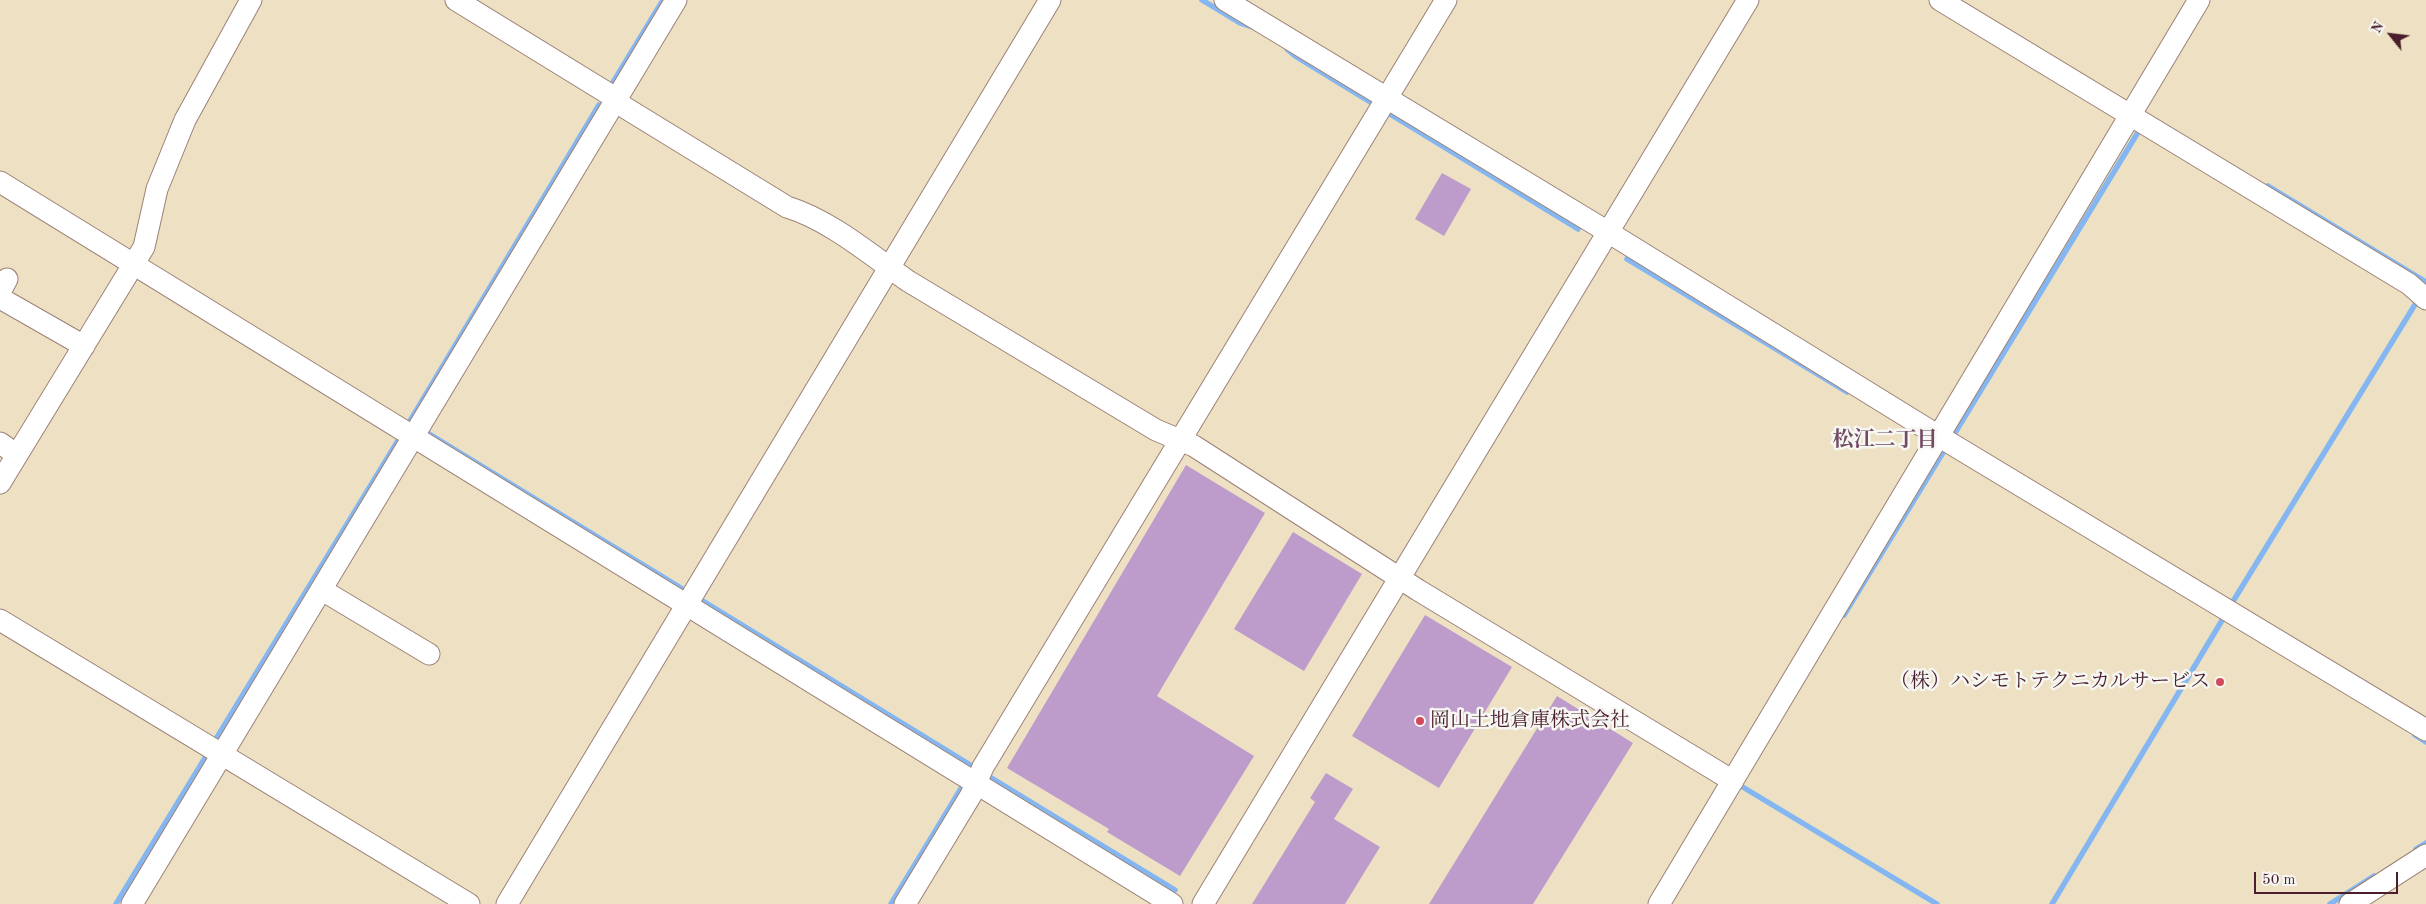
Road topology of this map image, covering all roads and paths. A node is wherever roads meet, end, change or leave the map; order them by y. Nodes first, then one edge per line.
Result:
1 (251, 0) edge
2 (456, 0) edge
3 (676, 0) edge
4 (1050, 0) edge
5 (1225, 0) edge
6 (1446, 0) edge
7 (1748, 0) edge
8 (1940, 0) edge
9 (2199, 0) edge
10 (615, 99) junction
11 (1380, 100) junction
12 (2130, 115) junction
13 (0, 182) edge
14 (1608, 232) junction
15 (134, 264) junction
16 (889, 268) junction
17 (2, 290) edge
18 (2422, 295) edge
19 (84, 346) junction
20 (414, 436) junction
21 (1173, 437) junction
22 (1940, 442) junction
23 (9, 449) edge
24 (0, 483) edge
25 (1399, 578) junction
26 (322, 590) junction
27 (686, 607) junction
28 (0, 620) edge
29 (429, 654) dead end
30 (2426, 730) edge
31 (223, 754) junction
32 (974, 776) junction
33 (1733, 781) junction
34 (2426, 856) edge
35 (132, 904) edge
36 (470, 904) edge
37 (507, 904) edge
38 (905, 904) edge
39 (1172, 904) edge
40 (1203, 904) edge
41 (1658, 904) edge
42 (2350, 904) edge

1 - 15 street
2 - 10 street
3 - 10 street
4 - 16 street
5 - 11 street
6 - 11 street
7 - 14 street
8 - 12 street
9 - 12 street
10 - 16 street
10 - 20 street
11 - 14 street
11 - 21 street
12 - 18 street
12 - 22 street
13 - 15 street
14 - 22 street
14 - 25 street
15 - 19 street
15 - 20 street
16 - 21 street
16 - 27 street
17 - 19 street
19 - 23 street
20 - 26 street
20 - 27 street
21 - 25 street
21 - 32 street
22 - 30 street
22 - 33 street
23 - 24 street
25 - 33 street
25 - 40 street
26 - 29 street
26 - 31 street
27 - 32 street
27 - 37 street
28 - 31 street
31 - 35 street
31 - 36 street
32 - 38 street
32 - 39 street
33 - 41 street
34 - 42 street

